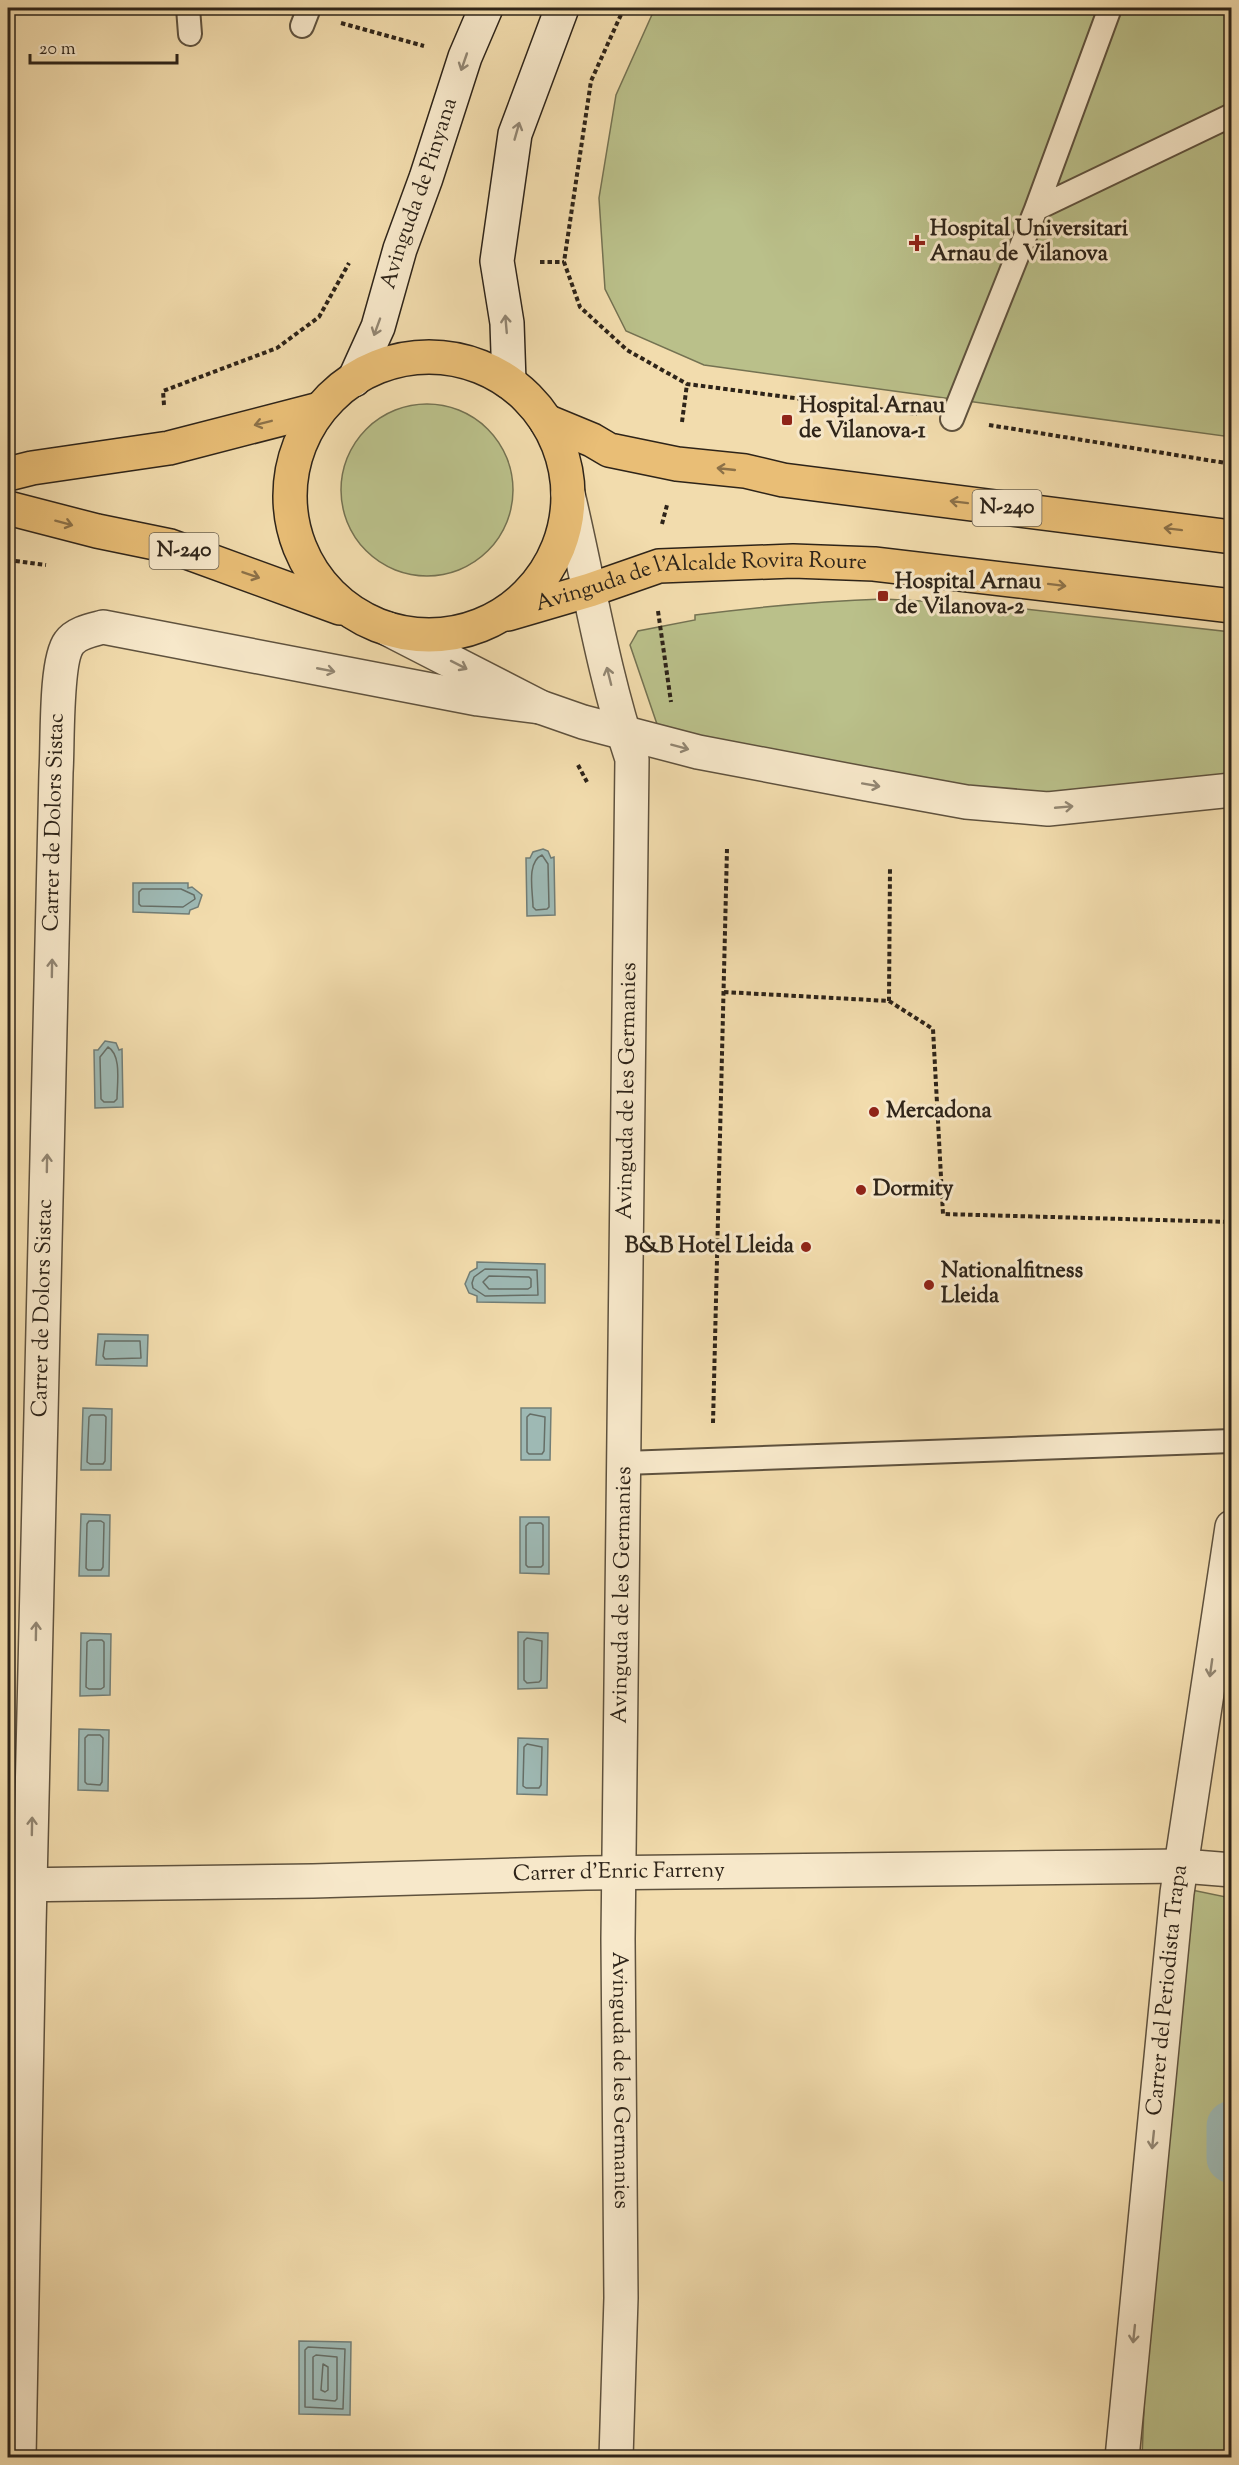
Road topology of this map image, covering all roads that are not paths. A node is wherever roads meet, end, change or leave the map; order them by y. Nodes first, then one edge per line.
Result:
1 (188, 8) edge
2 (486, 8) edge
3 (562, 8) edge
4 (1110, 8) edge
5 (190, 34) dead end
6 (1232, 115) edge
7 (1036, 209) junction
8 (354, 380) junction
9 (509, 382) junction
10 (320, 409) junction
11 (951, 419) road end
12 (546, 421) junction
13 (8, 474) edge
14 (568, 495) junction
15 (8, 508) edge
16 (1232, 537) edge
17 (590, 590) junction
18 (1232, 606) edge
19 (355, 614) junction
20 (496, 617) junction
21 (388, 629) junction
22 (540, 706) junction
23 (623, 733) junction
24 (1232, 790) edge
25 (1232, 1440) edge
26 (624, 1463) junction
27 (1232, 1527) edge
28 (1182, 1866) junction
29 (1232, 1870) edge
30 (620, 1873) junction
31 (19, 1885) edge
32 (19, 2457) edge
33 (616, 2457) edge
34 (1122, 2457) edge

1 - 5 lane
2 -> 8 street, Avinguda de Pinyana
9 -> 3 street
4 - 7 lane
6 - 7 lane
7 - 11 lane
8 - 9 main road, N-240
8 - 10 main road, N-240
9 - 12 main road, N-240
10 -> 13 main road, N-240
10 - 19 main road, N-240
12 - 14 main road, N-240
16 -> 12 main road, N-240
14 - 17 street, Avinguda de les Germanies
14 - 20 main road, N-240
15 -> 19 main road, N-240
17 -> 18 main road, Avinguda de l'Alcalde Rovira Roure / N-240
17 - 20 main road, Avinguda de l'Alcalde Rovira Roure / N-240
23 -> 17 street, Avinguda de les Germanies
19 - 21 main road, N-240
20 - 21 main road, N-240
21 -> 22 street
22 - 23 street
31 -> 22 street, Carrer de Dolors Sistac
23 -> 24 street
23 - 26 street, Avinguda de les Germanies
25 - 26 lane
26 - 30 street, Avinguda de les Germanies
27 -> 28 street, Carrer del Periodista Trapa
28 - 29 street, Carrer d'Enric Farreny
28 - 30 street, Carrer d'Enric Farreny
28 -> 34 street, Carrer del Periodista Trapa
30 - 31 street, Carrer d'Enric Farreny
30 - 33 street, Avinguda de les Germanies
31 - 32 street, Carrer de Dolors Sistac

